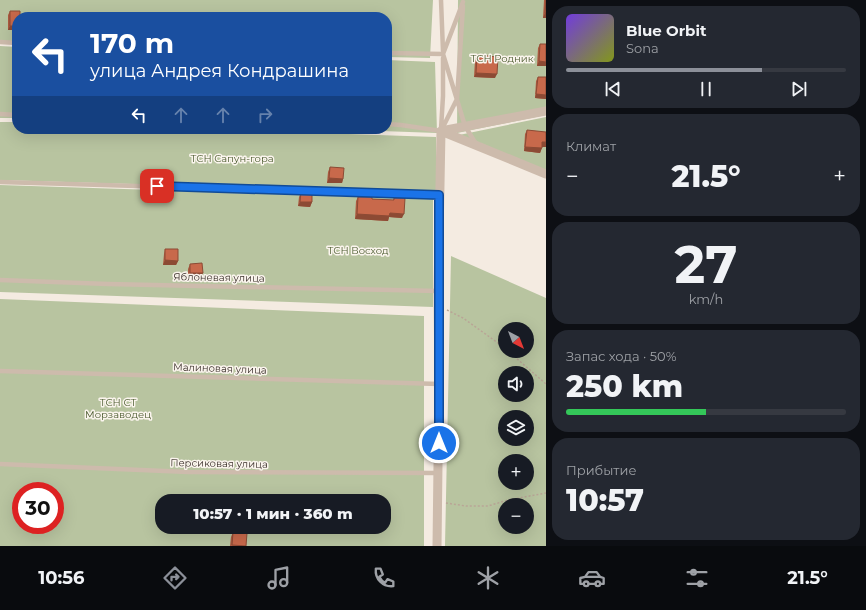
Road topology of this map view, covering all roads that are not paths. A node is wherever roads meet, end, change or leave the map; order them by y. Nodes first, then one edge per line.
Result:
1 (441, 0) edge
2 (463, 1) edge
3 (0, 42) edge
4 (12, 43) edge
5 (392, 53) edge
6 (443, 54) junction
7 (457, 99) junction
8 (546, 111) edge
9 (0, 114) edge
10 (12, 115) edge
11 (392, 124) edge
12 (465, 126) junction
13 (441, 131) junction
14 (476, 146) junction
15 (546, 174) edge
16 (0, 182) edge
17 (439, 195) junction
18 (0, 280) edge
19 (438, 291) junction
20 (0, 371) edge
21 (439, 384) junction
22 (0, 464) edge
23 (438, 473) junction
24 (437, 546) edge

1 - 6 lane
2 - 6 lane
2 - 7 lane
3 - 4 lane
5 - 6 lane
6 - 7 lane
6 - 13 lane
7 - 12 lane
7 - 13 lane
8 - 12 street
9 - 10 lane
11 - 13 lane
12 - 13 street
12 - 14 lane
13 - 14 street
13 - 17 street
14 - 15 street
16 - 17 lane
17 - 19 street
18 - 19 lane, Яблоневая улица
19 - 21 street
20 - 21 lane, Малиновая улица
21 - 23 street
22 - 23 lane, Персиковая улица
23 - 24 street

